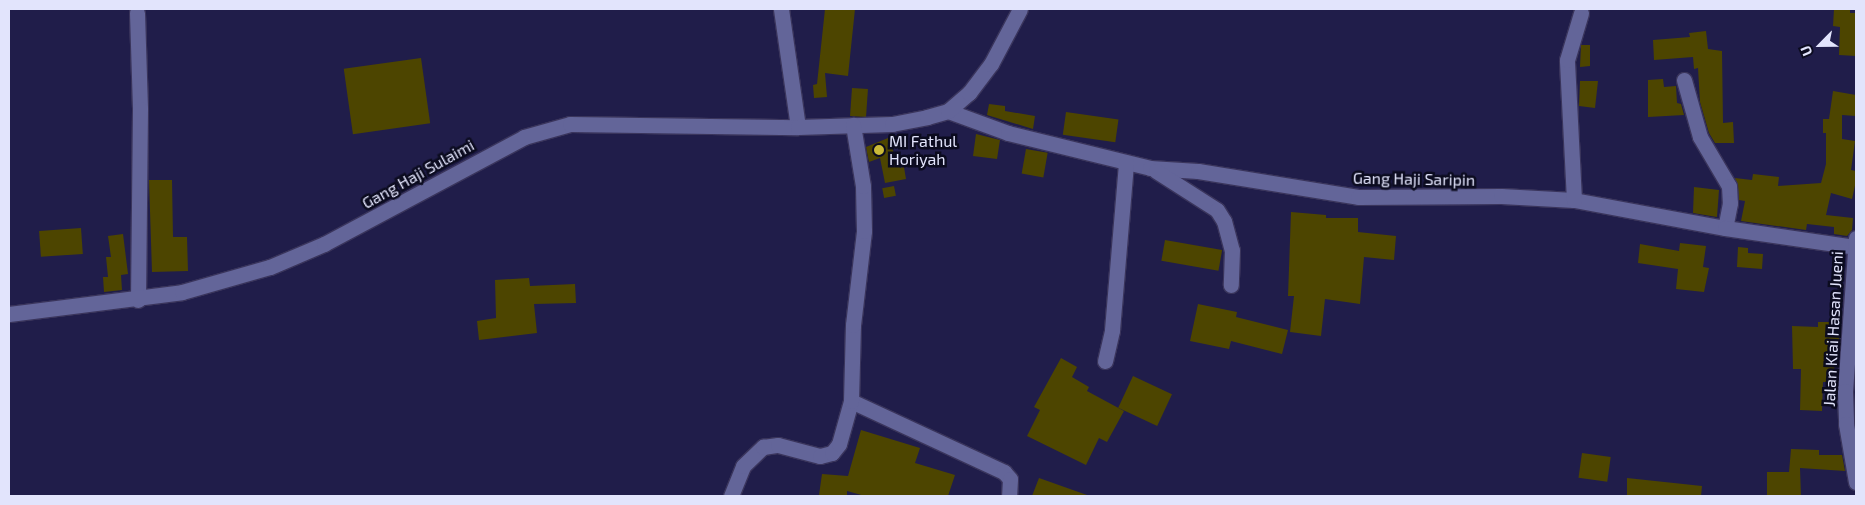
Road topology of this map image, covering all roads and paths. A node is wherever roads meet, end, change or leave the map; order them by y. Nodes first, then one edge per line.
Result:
1 (781, 9) edge
2 (1020, 9) edge
3 (137, 13) dead end
4 (1581, 13) dead end
5 (1684, 80) dead end
6 (948, 111) junction
7 (853, 125) junction
8 (798, 127) junction
9 (1126, 163) junction
10 (1150, 168) junction
11 (1574, 200) junction
12 (1725, 228) junction
13 (1856, 242) edge
14 (1230, 284) dead end
15 (138, 300) junction
16 (9, 314) edge
17 (1105, 361) dead end
18 (851, 401) junction
19 (1856, 482) edge
20 (732, 496) edge
21 (1009, 496) edge

1 - 8 street
2 - 6 street
3 - 15 street
4 - 11 street
5 - 12 street
6 - 7 street, Gang Haji Sulaimi
6 - 9 street, Gang Haji Saripin
7 - 8 street, Gang Haji Sulaimi
7 - 18 street
8 - 15 street, Gang Haji Sulaimi
9 - 10 street, Gang Haji Saripin
9 - 17 street
10 - 11 street, Gang Haji Saripin
10 - 14 street
11 - 12 street, Gang Haji Saripin
12 - 13 street, Gang Haji Saripin
13 - 19 street, Jalan Kiai Hasan Jueni
15 - 16 street, Gang Haji Sulaimi
18 - 20 street
18 - 21 street

